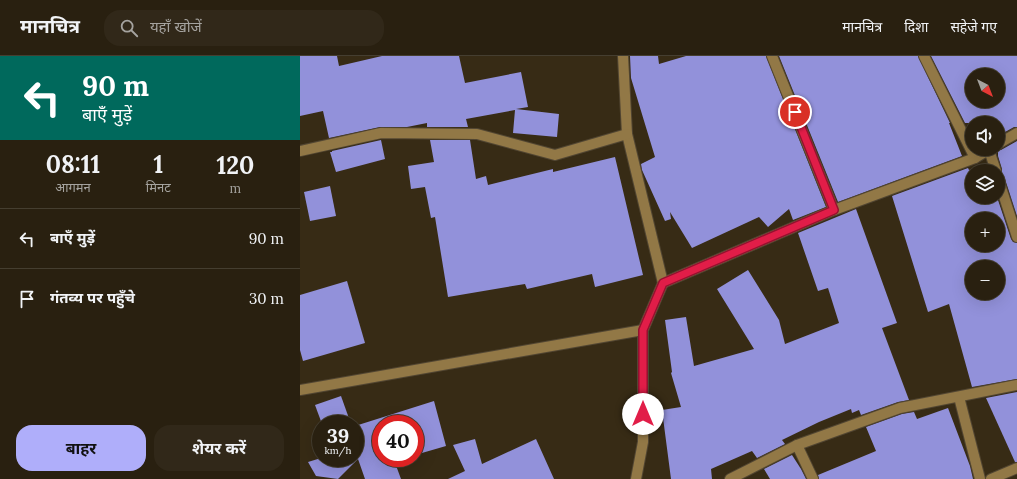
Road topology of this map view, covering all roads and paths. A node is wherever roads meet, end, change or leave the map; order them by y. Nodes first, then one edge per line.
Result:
1 (623, 56) edge
2 (772, 56) edge
3 (924, 56) edge
4 (1017, 133) edge
5 (627, 134) junction
6 (1005, 140) edge
7 (300, 151) edge
8 (978, 156) edge
9 (975, 158) junction
10 (1005, 200) edge
11 (834, 210) junction
12 (1017, 237) edge
13 (663, 283) junction
14 (643, 330) junction
15 (1017, 385) edge
16 (300, 390) edge
17 (959, 397) junction
18 (797, 445) junction
19 (1017, 468) edge
20 (636, 479) edge
21 (730, 479) edge
22 (813, 479) edge
23 (980, 479) edge
24 (991, 479) edge

1 - 5 street
2 - 11 street
3 - 9 street
4 - 6 street
5 - 7 street
5 - 13 street
8 - 9 street
9 - 11 street
10 - 12 street
11 - 13 street
13 - 14 street
14 - 16 street
14 - 20 street
15 - 17 street
17 - 18 street
17 - 23 street
18 - 21 street
18 - 22 street
19 - 24 street

